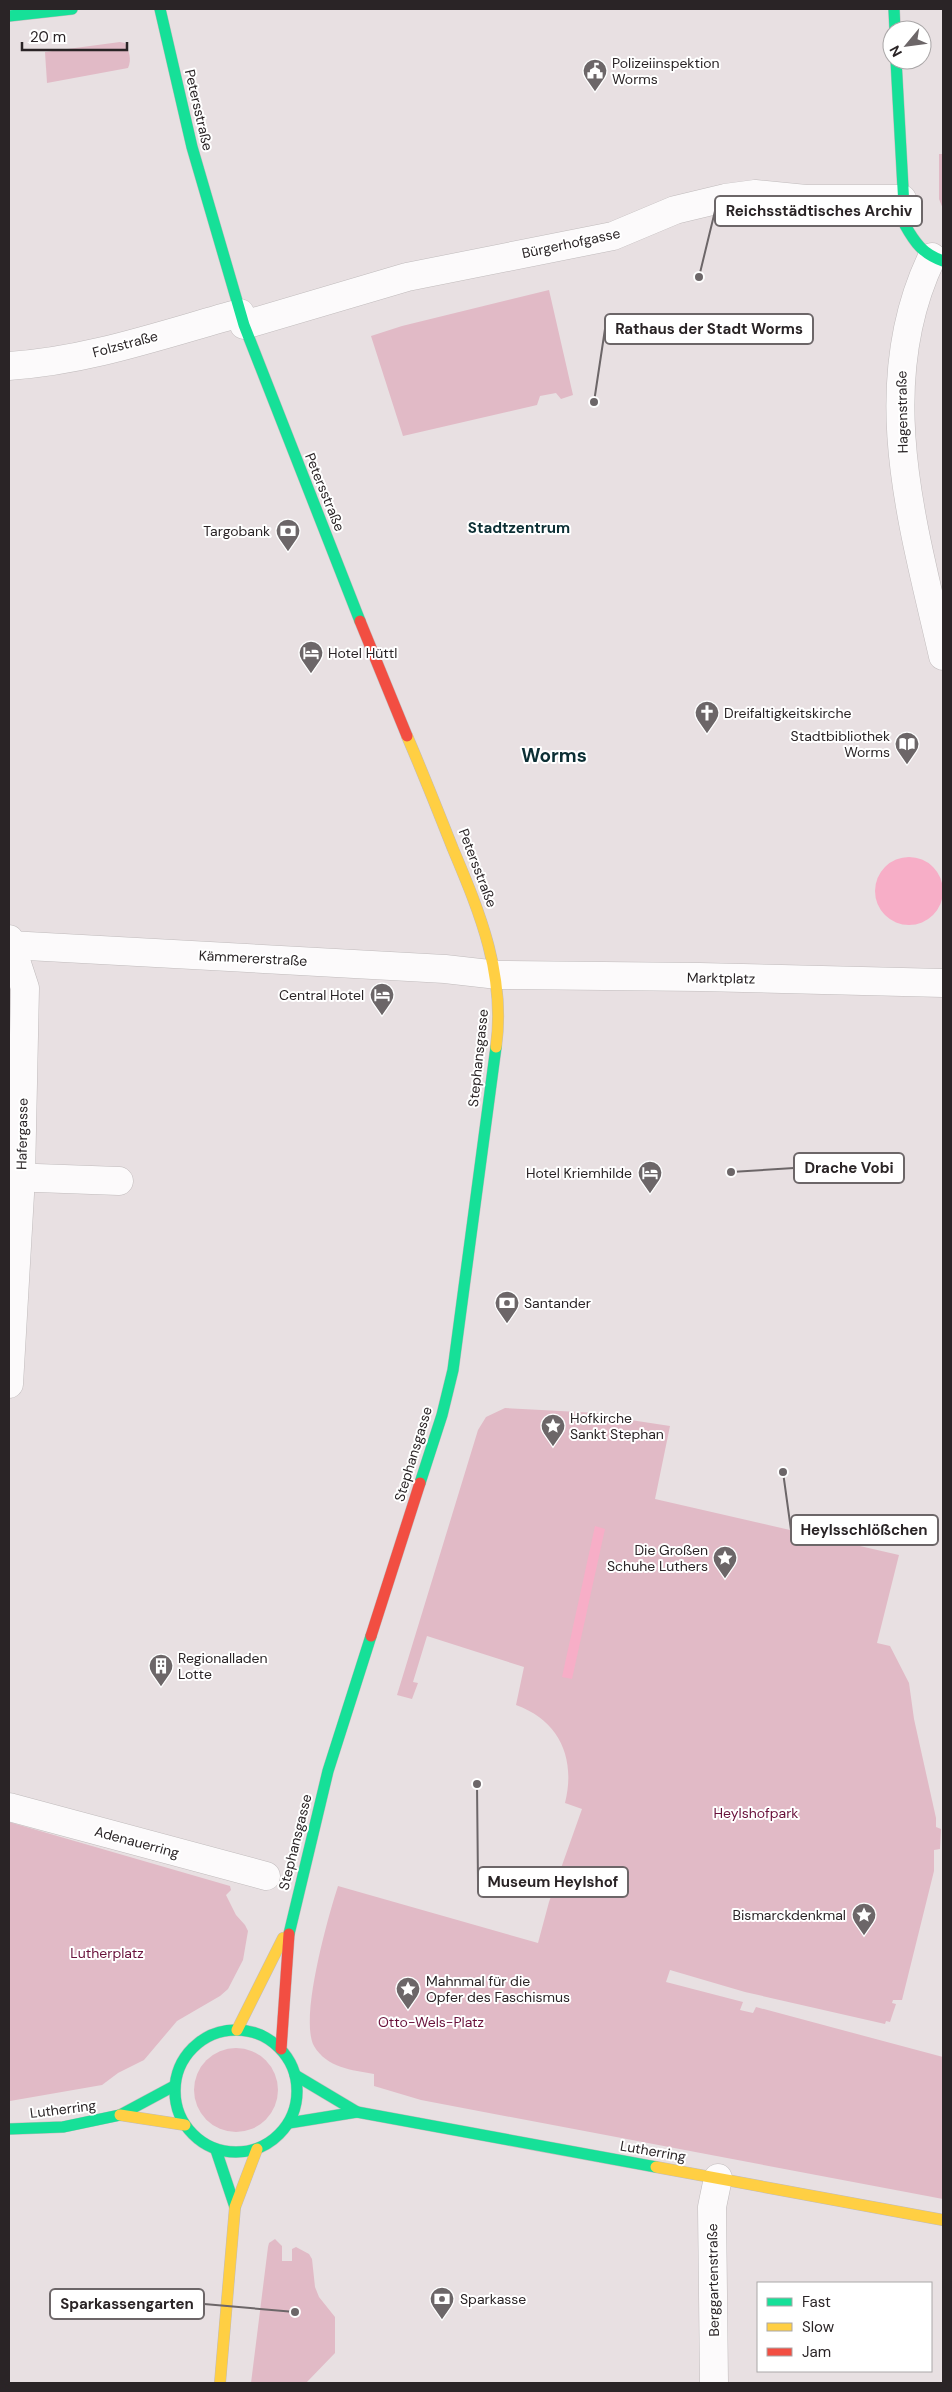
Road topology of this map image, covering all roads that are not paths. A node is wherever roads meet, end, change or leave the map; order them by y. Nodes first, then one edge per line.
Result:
1 (72, 9) edge
2 (160, 9) edge
3 (9, 16) edge
4 (896, 70) edge
5 (902, 199) junction
6 (938, 259) edge
7 (242, 319) junction
8 (9, 366) edge
9 (943, 656) edge
10 (10, 943) edge
11 (498, 975) junction
12 (943, 983) edge
13 (15, 1177) edge
14 (120, 1181) dead end
15 (9, 1384) edge
16 (9, 1807) edge
17 (266, 1876) dead end
18 (288, 1928) junction
19 (237, 2030) junction
20 (281, 2049) junction
21 (295, 2074) junction
22 (174, 2086) junction
23 (357, 2112) junction
24 (120, 2115) junction
25 (288, 2123) junction
26 (184, 2125) junction
27 (9, 2129) edge
28 (257, 2149) junction
29 (216, 2150) junction
30 (718, 2178) junction
31 (235, 2207) junction
32 (943, 2220) edge
33 (220, 2383) edge
34 (714, 2383) edge

1 - 3 street
2 - 7 street, Petersstraße
4 - 5 street, Hagenstraße
5 - 6 street, Hagenstraße
5 - 7 street, Bürgerhofgasse
6 - 9 street, Hagenstraße
7 - 8 street, Folzstraße
7 - 11 street, Petersstraße
10 - 11 street, Kämmererstraße
10 - 13 street, Hafergasse
11 - 12 street, Marktplatz
11 - 18 street, Stephansgasse
13 - 14 street
13 - 15 street, Hafergasse
16 - 17 street, Adenauerring
18 - 19 street, Stephansgasse
18 - 20 street, Stephansgasse
19 - 20 street
19 - 22 street
20 - 21 street
21 - 23 street, Lutherring
21 - 25 street
22 - 24 street, Lutherring
22 - 26 street
23 - 25 street, Lutherring
23 - 30 street, Lutherring
24 - 26 street, Lutherring
24 - 27 street, Lutherring
25 - 28 street
26 - 29 street
28 - 29 street
28 - 31 street
29 - 31 street
30 - 32 street, Lutherring
30 - 34 street, Berggartenstraße
31 - 33 street

